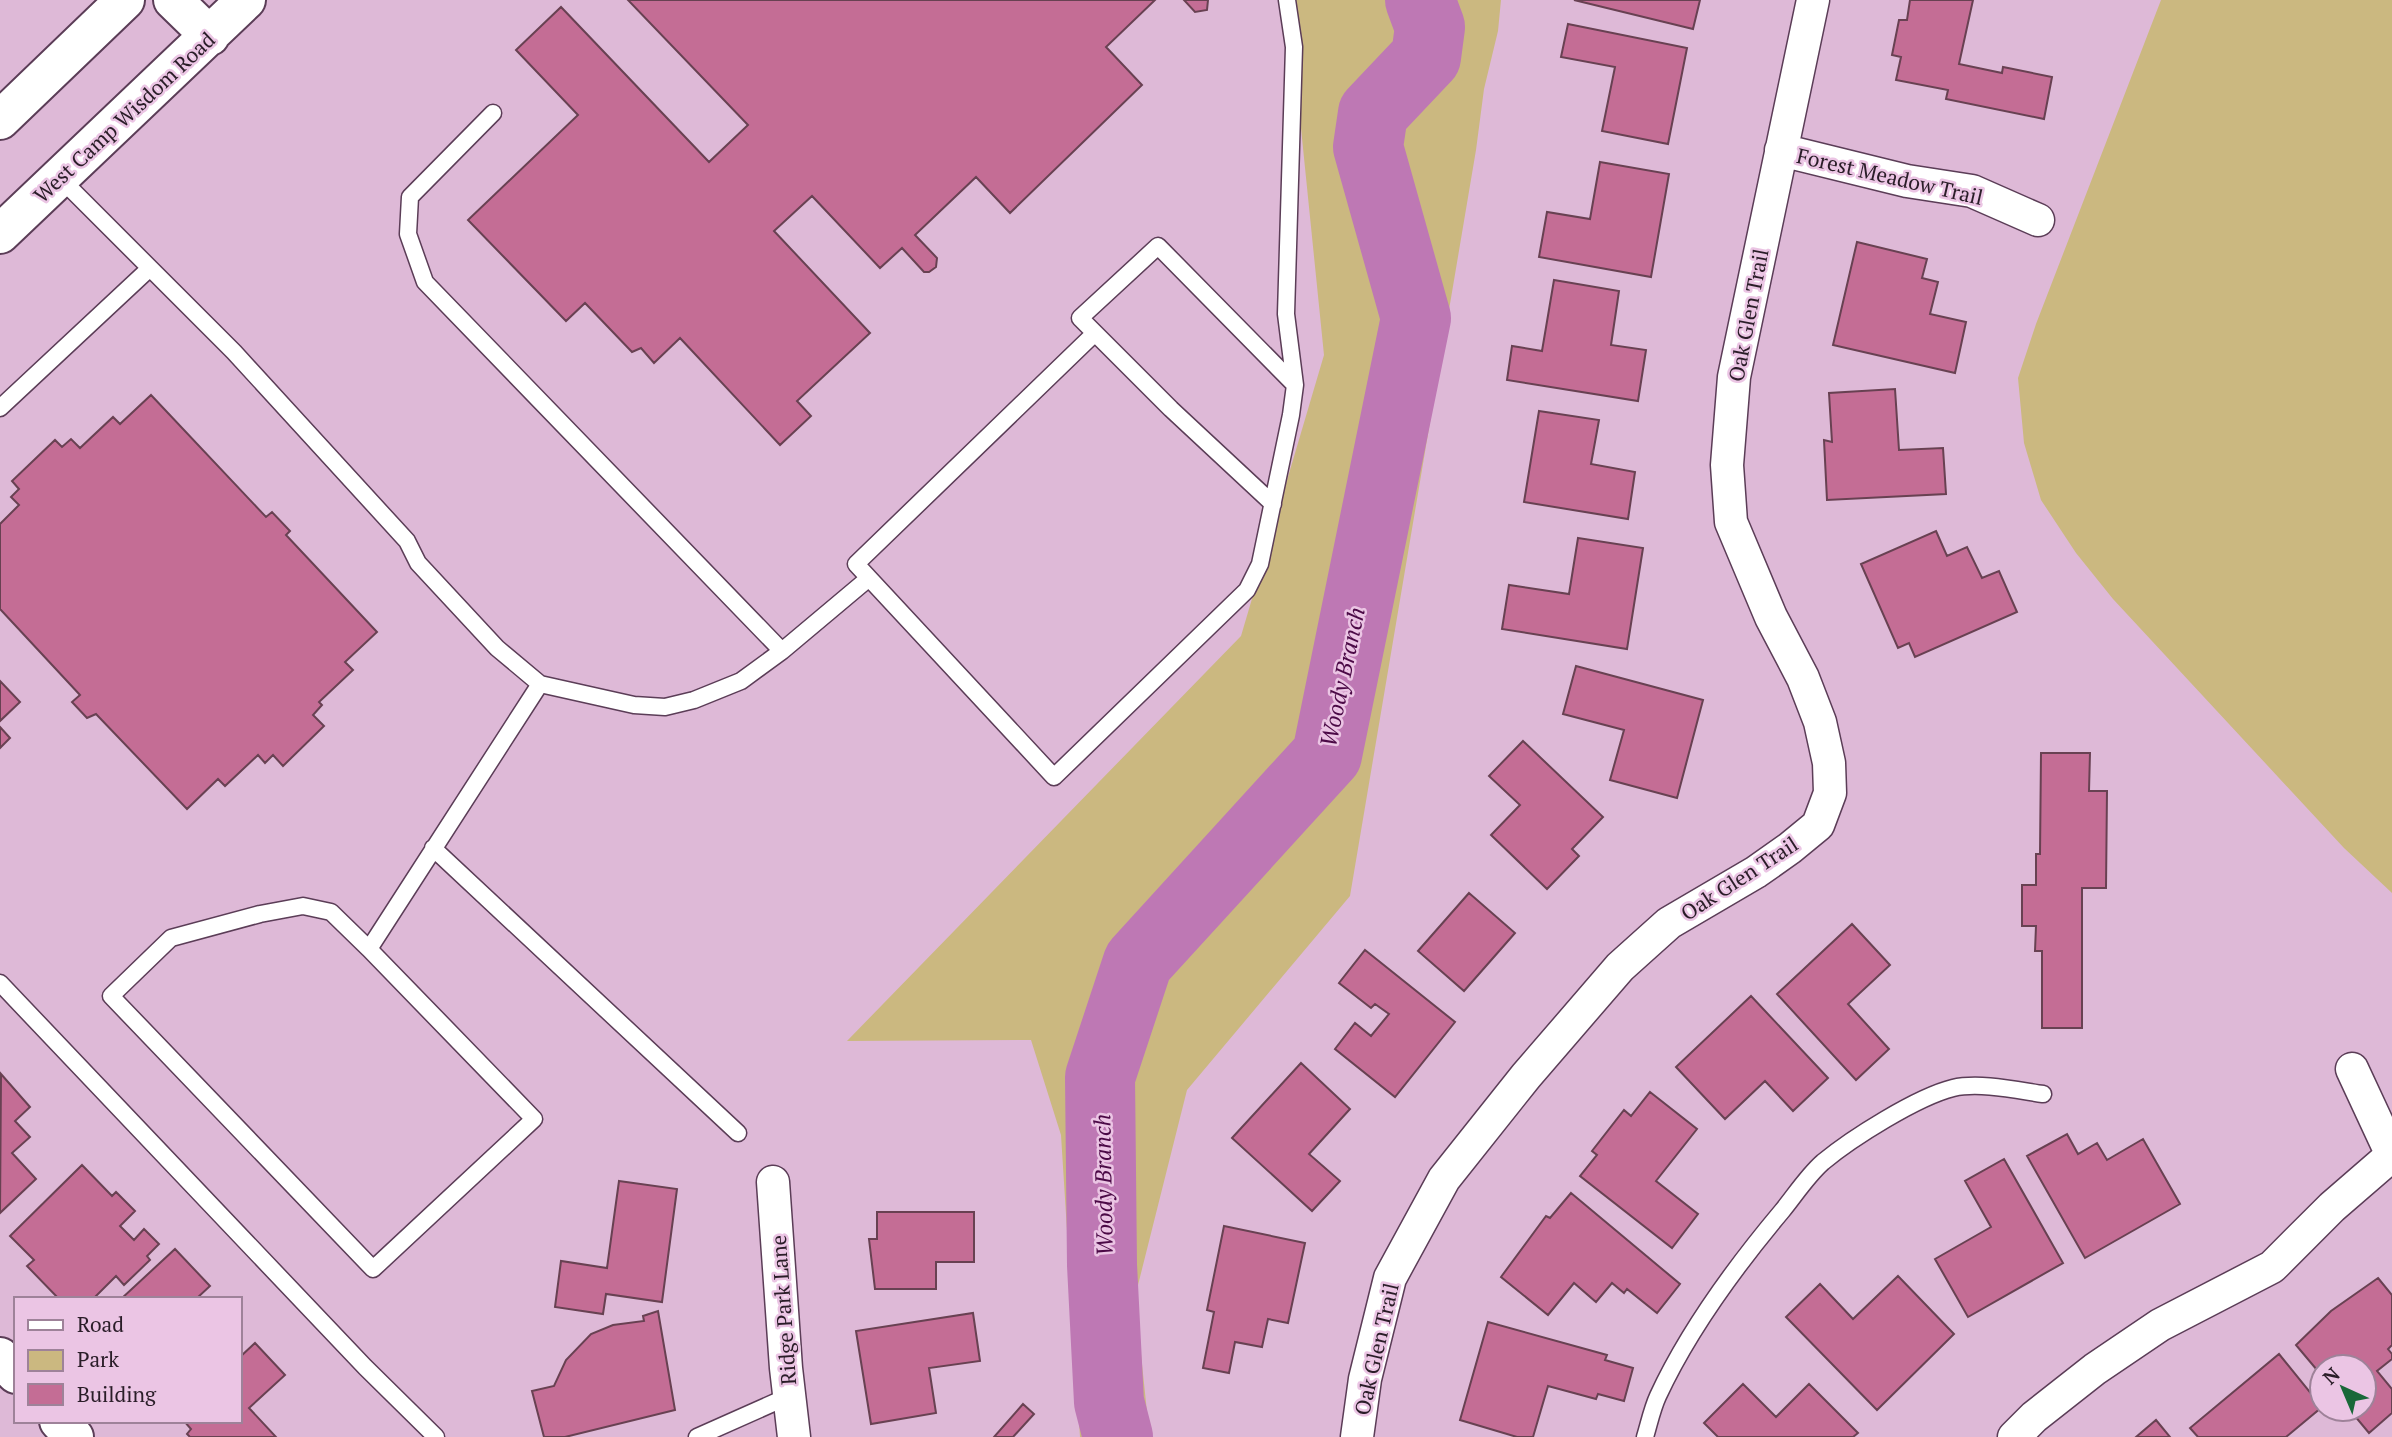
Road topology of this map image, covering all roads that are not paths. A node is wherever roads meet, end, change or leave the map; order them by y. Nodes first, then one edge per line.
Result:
1 (125, 0) edge
2 (173, 0) edge
3 (246, 0) edge
4 (1287, 0) edge
5 (1813, 0) edge
6 (210, 36) junction
7 (493, 113) dead end
8 (0, 120) edge
9 (1781, 150) junction
10 (60, 178) junction
11 (2038, 220) dead end
12 (0, 234) edge
13 (150, 268) junction
14 (1095, 333) junction
15 (1295, 385) junction
16 (0, 408) edge
17 (1272, 504) junction
18 (869, 579) junction
19 (782, 651) junction
20 (540, 684) junction
21 (433, 848) junction
22 (369, 949) junction
23 (0, 983) edge
24 (2352, 1069) dead end
25 (2043, 1094) dead end
26 (738, 1133) dead end
27 (2392, 1155) edge
28 (774, 1182) dead end
29 (0, 1357) edge
30 (14, 1372) edge
31 (789, 1396) junction
32 (436, 1437) edge
33 (697, 1437) edge
34 (794, 1437) edge
35 (1357, 1437) edge
36 (1646, 1437) edge
37 (2014, 1437) edge

1 - 8 main road
2 - 6 main road
3 - 6 main road, West Camp Wisdom Road
4 - 15 lane
5 - 9 street, Oak Glen Trail
6 - 10 main road, West Camp Wisdom Road
7 - 19 lane
9 - 11 street, Forest Meadow Trail
9 - 35 street, Oak Glen Trail
10 - 12 main road, West Camp Wisdom Road
10 - 13 lane
13 - 16 lane
13 - 20 lane
14 - 15 lane
14 - 17 lane
14 - 18 lane
15 - 17 lane
17 - 18 lane
18 - 19 lane
19 - 20 lane
20 - 21 lane
21 - 22 lane
21 - 26 lane
22 - 22 lane
23 - 32 lane
24 - 27 street
25 - 36 lane
27 - 37 street
28 - 31 street, Ridge Park Lane
29 - 30 main road
31 - 33 lane
31 - 34 street, Ridge Park Lane

